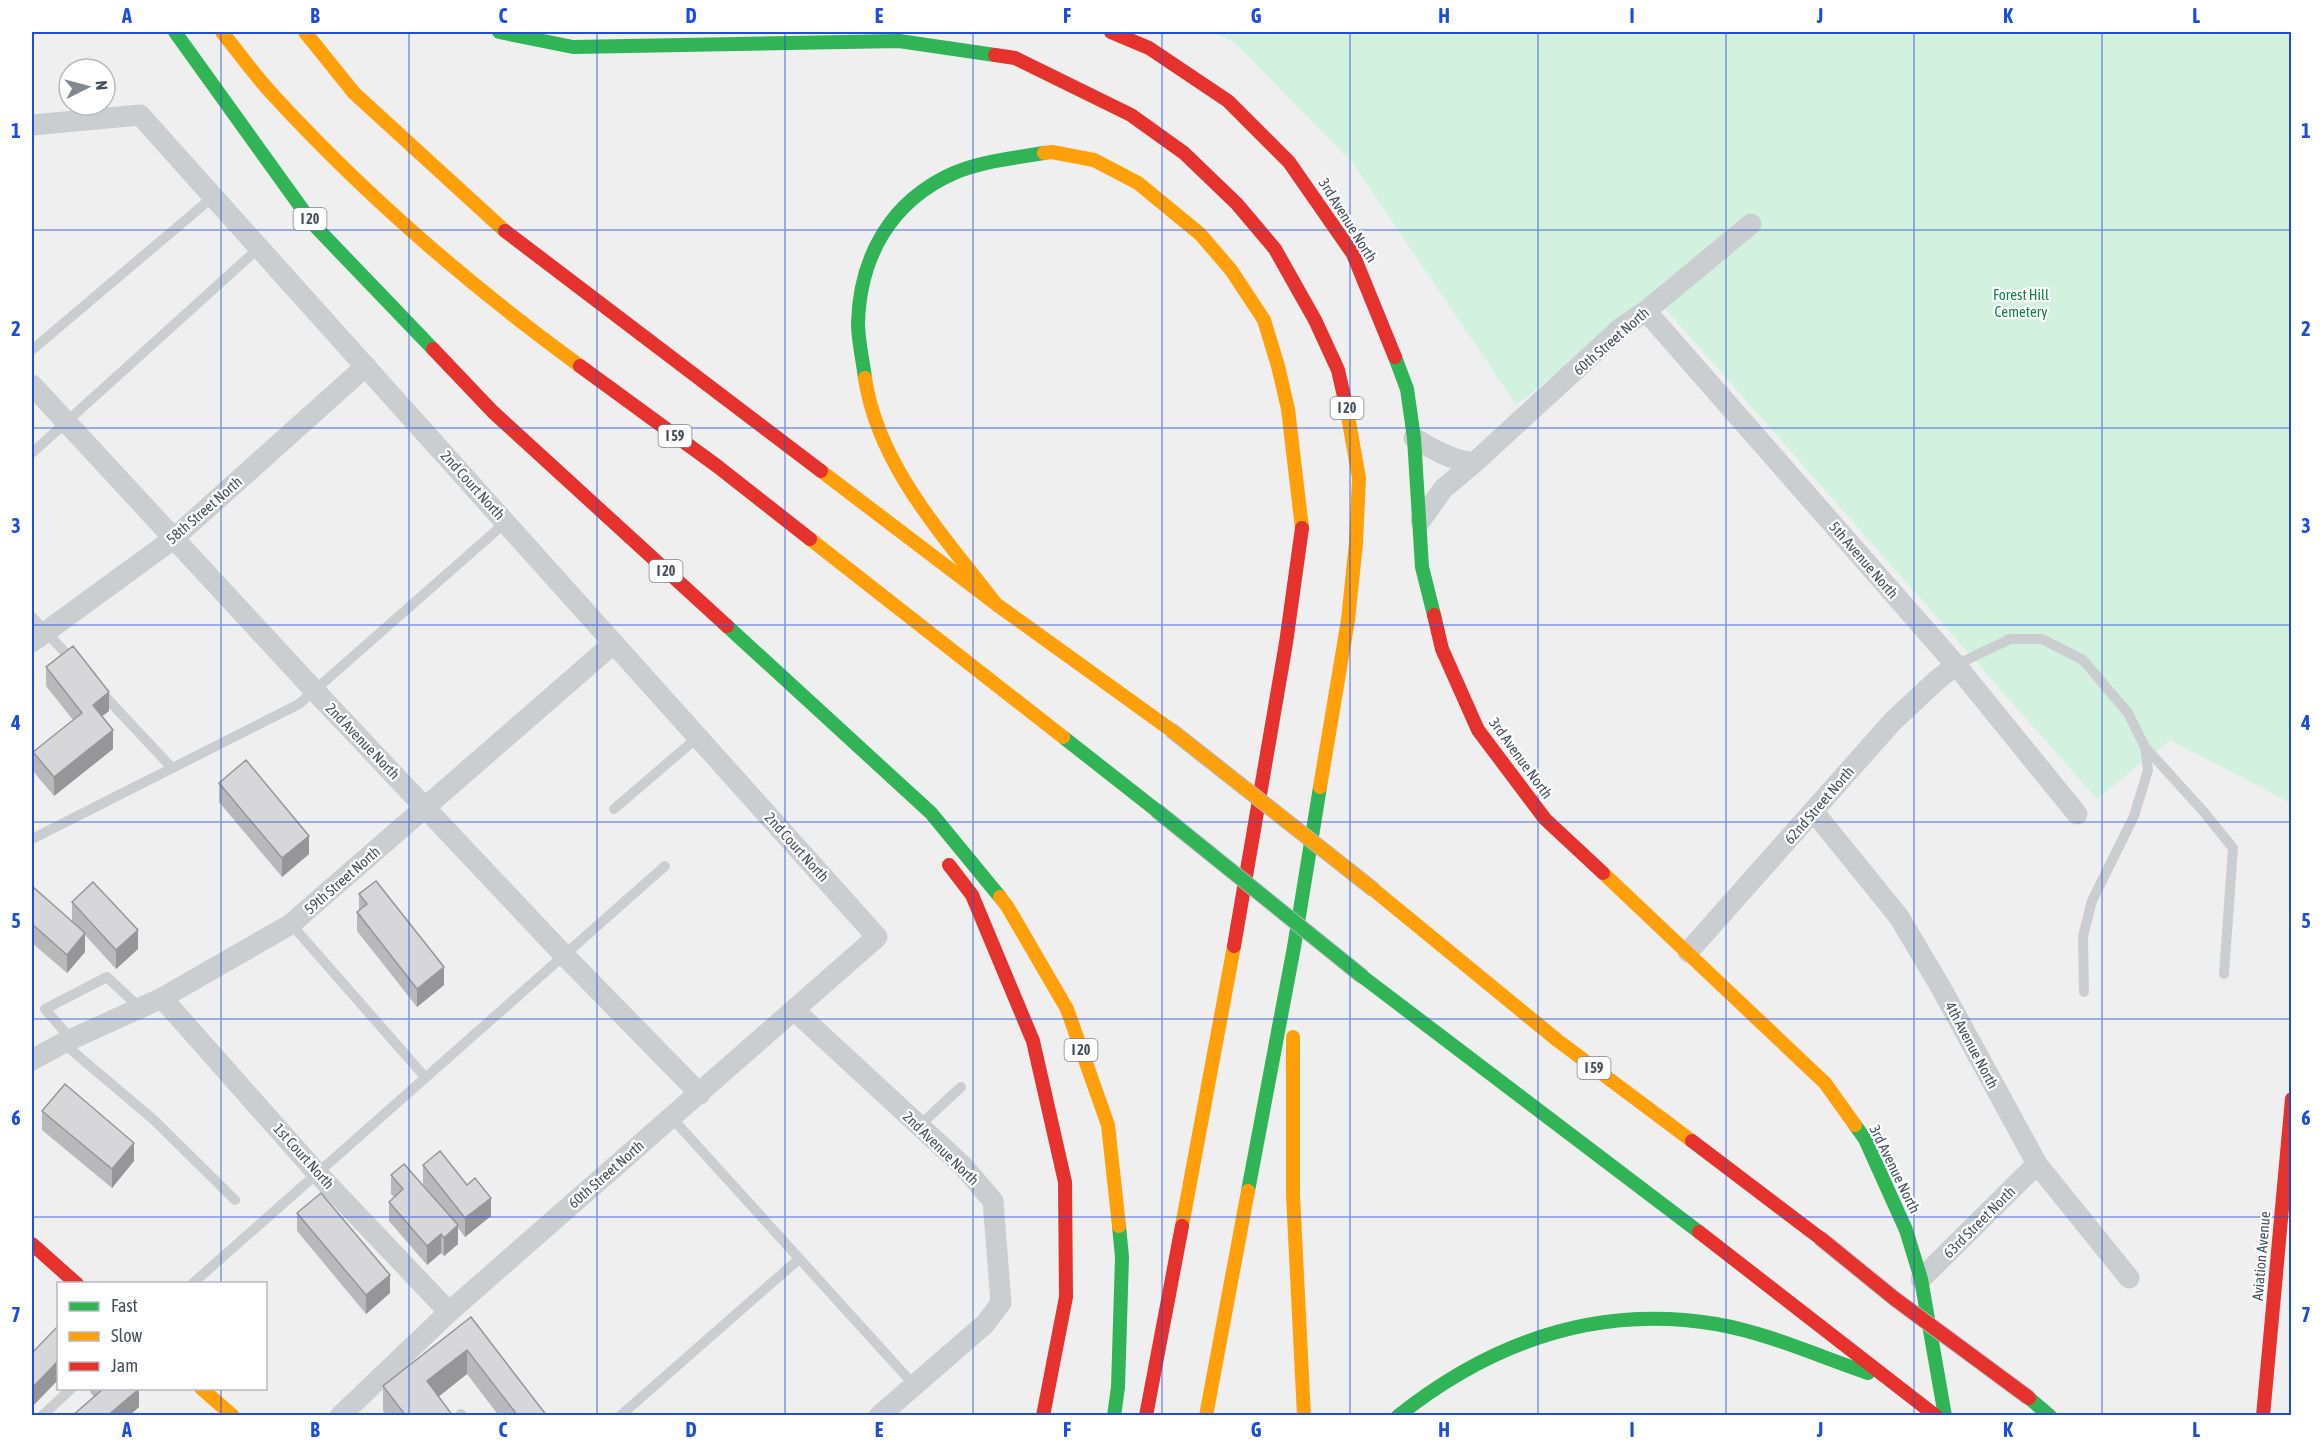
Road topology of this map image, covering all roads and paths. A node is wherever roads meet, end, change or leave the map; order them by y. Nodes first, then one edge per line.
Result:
1 (175, 32) edge
2 (222, 32) edge
3 (305, 32) edge
4 (499, 32) edge
5 (1111, 32) edge
6 (32, 125) edge
7 (214, 196) junction
8 (1751, 224) dead end
9 (260, 247) junction
10 (1646, 311) junction
11 (32, 350) edge
12 (366, 366) junction
13 (32, 385) edge
14 (66, 422) junction
15 (1414, 438) junction
16 (32, 453) edge
17 (1474, 463) junction
18 (1421, 520) junction
19 (506, 522) junction
20 (173, 539) junction
21 (996, 604) junction
22 (36, 630) edge
23 (614, 643) junction
24 (1956, 665) junction
25 (315, 691) junction
26 (698, 737) junction
27 (2145, 747) junction
28 (865, 753) junction
29 (172, 768) junction
30 (426, 806) junction
31 (614, 809) dead end
32 (908, 810) dead end
33 (1814, 812) junction
34 (2077, 814) dead end
35 (32, 839) edge
36 (943, 857) dead end
37 (665, 866) dead end
38 (291, 924) junction
39 (877, 937) joint
40 (1294, 947) junction
41 (1688, 952) junction
42 (564, 955) junction
43 (2224, 974) dead end
44 (2084, 992) dead end
45 (162, 998) junction
46 (140, 1008) junction
47 (794, 1010) junction
48 (67, 1041) junction
49 (32, 1060) edge
50 (425, 1077) junction
51 (961, 1087) dead end
52 (699, 1094) junction
53 (2292, 1099) edge
54 (671, 1117) junction
55 (919, 1126) junction
56 (2037, 1164) junction
57 (317, 1173) junction
58 (235, 1200) dead end
59 (32, 1244) edge
60 (799, 1259) junction
61 (2129, 1278) dead end
62 (1921, 1279) junction
63 (75, 1282) edge
64 (194, 1282) edge
65 (453, 1316) junction
66 (1894, 1381) junction
67 (914, 1384) junction
68 (71, 1390) edge
69 (202, 1390) edge
70 (345, 1414) edge
71 (42, 1416) edge
72 (233, 1416) edge
73 (620, 1416) edge
74 (879, 1416) edge
75 (1043, 1416) edge
76 (1114, 1416) edge
77 (1146, 1416) edge
78 (1206, 1416) edge
79 (1304, 1416) edge
80 (1398, 1416) edge
81 (1936, 1416) edge
82 (1945, 1416) edge
83 (2050, 1416) edge
84 (2263, 1416) edge

1 - 28 main road, I 20
2 - 66 main road, I 59, bridge
3 - 21 main road, I 59
4 - 40 main road, I 20
5 - 15 main road, 3rd Avenue North
6 - 7 street, 2nd Court North
7 - 9 street, 2nd Court North
7 - 11 lane
8 - 10 street, 60th Street North
9 - 12 street, 2nd Court North
9 - 14 lane
10 - 17 street, 60th Street North
10 - 24 street, 5th Avenue North
12 - 19 street, 2nd Court North
12 - 20 street, 58th Street North
13 - 14 street, 2nd Avenue North
14 - 16 lane
14 - 20 street, 2nd Avenue North
15 - 17 street
15 - 18 main road, 3rd Avenue North
17 - 18 street, 60th Street North
18 - 41 main road, 3rd Avenue North
19 - 23 street, 2nd Court North
19 - 25 lane
20 - 22 street, 58th Street North
20 - 25 street, 2nd Avenue North
21 - 77 main road
21 - 83 main road, I 59, bridge
22 - 29 lane
23 - 26 street, 2nd Court North
23 - 30 street, 59th Street North
24 - 27 lane
24 - 33 street, 62nd Street North
24 - 34 street, 5th Avenue North
25 - 29 lane
25 - 30 street, 2nd Avenue North
26 - 31 lane
26 - 39 street, 2nd Court North
27 - 43 lane
27 - 44 lane
28 - 32 main road
28 - 76 main road, I 20
29 - 35 lane
30 - 38 street, 59th Street North
30 - 42 street, 2nd Avenue North
33 - 41 street, 62nd Street North
33 - 56 street, 4th Avenue North
36 - 75 main road
37 - 42 lane
38 - 45 street, 59th Street North
38 - 50 lane
39 - 47 street, 60th Street North
40 - 78 main road, I 20
40 - 79 main road
41 - 62 main road, 3rd Avenue North
42 - 50 lane
42 - 52 street, 2nd Avenue North
45 - 46 street, 59th Street North
45 - 57 street, 1st Court North
46 - 48 street, 59th Street North
46 - 48 lane
47 - 52 street, 60th Street North
47 - 55 street, 2nd Avenue North
48 - 49 street, 59th Street North
48 - 58 lane
50 - 57 lane
51 - 55 lane
52 - 54 street, 60th Street North
53 - 84 main road, Aviation Avenue
54 - 60 lane
54 - 65 street, 60th Street North
55 - 67 street, 2nd Avenue North
56 - 61 street, 4th Avenue North
56 - 62 street, 63rd Street North
57 - 64 lane
57 - 65 street, 1st Court North
59 - 63 main road
60 - 67 lane
60 - 73 lane
62 - 82 main road, 3rd Avenue North
65 - 70 street, 60th Street North
66 - 80 main road
66 - 81 main road, I 59
67 - 74 street, 2nd Avenue North
68 - 71 lane
69 - 72 main road

